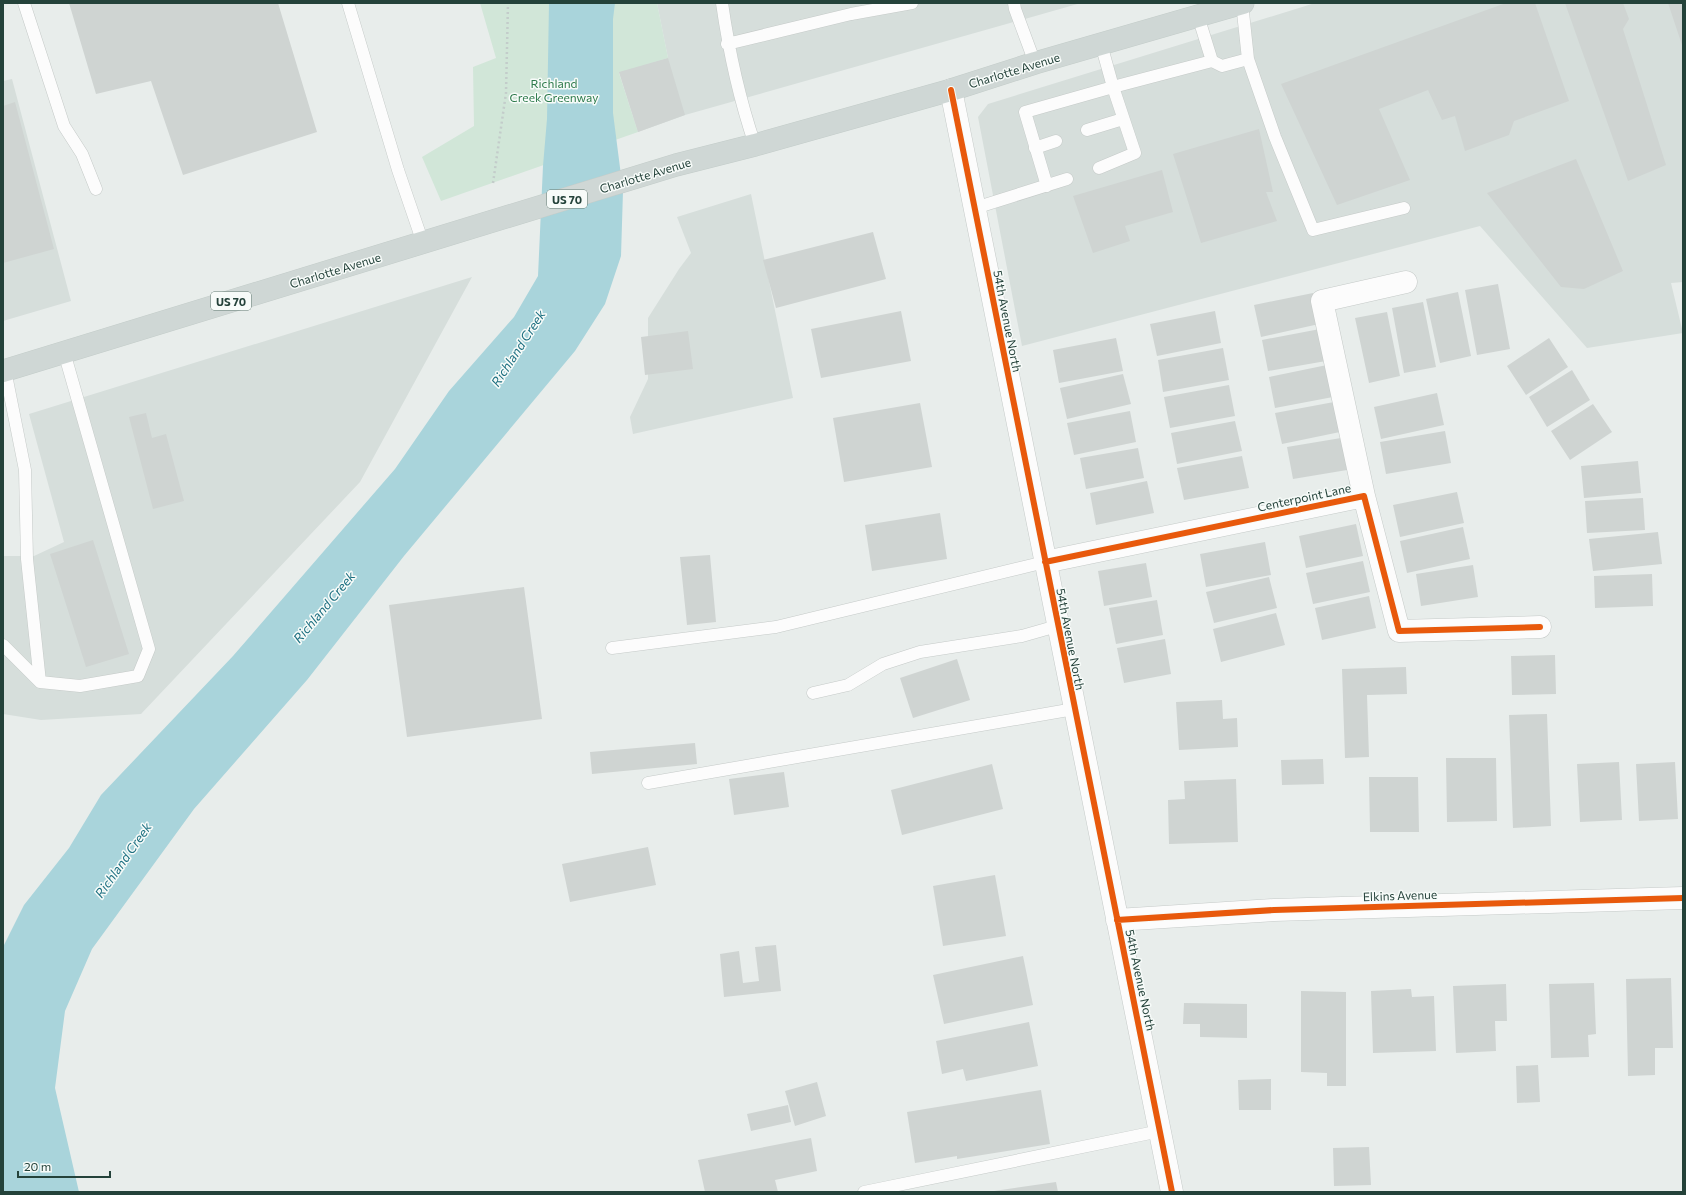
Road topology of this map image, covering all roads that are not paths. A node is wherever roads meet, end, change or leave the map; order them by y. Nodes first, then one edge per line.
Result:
1 (24, 3) edge
2 (348, 3) edge
3 (722, 3) edge
4 (912, 3) edge
5 (1014, 3) edge
6 (1242, 3) edge
7 (1198, 16) junction
8 (727, 44) junction
9 (1101, 44) junction
10 (1248, 59) junction
11 (1212, 61) junction
12 (1035, 63) junction
13 (1113, 87) junction
14 (951, 90) junction
15 (1123, 119) junction
16 (1087, 130) dead end
17 (1056, 141) dead end
18 (755, 145) junction
19 (1035, 148) junction
20 (1099, 168) dead end
21 (1067, 179) dead end
22 (1047, 186) junction
23 (96, 189) dead end
24 (975, 208) junction
25 (1404, 208) dead end
26 (422, 243) junction
27 (1406, 282) dead end
28 (64, 352) junction
29 (4, 370) edge
30 (1364, 496) junction
31 (1045, 562) junction
32 (1058, 626) junction
33 (1540, 627) dead end
34 (3, 645) edge
35 (612, 648) dead end
36 (40, 682) junction
37 (813, 693) dead end
38 (1074, 709) junction
39 (648, 783) dead end
40 (1683, 898) edge
41 (1117, 920) junction
42 (1160, 1131) junction
43 (864, 1192) edge
44 (1172, 1192) edge

1 - 23 lane
2 - 26 lane
3 - 8 lane
4 - 8 lane
5 - 12 lane
6 - 7 main road, Charlotte Avenue / US 70
6 - 10 lane
7 - 9 main road, Charlotte Avenue / US 70
7 - 11 lane
8 - 18 lane
9 - 12 main road, Charlotte Avenue / US 70
9 - 13 lane
10 - 11 lane
10 - 25 lane
11 - 13 lane
12 - 14 main road, Charlotte Avenue / US 70
13 - 15 lane
13 - 19 lane
14 - 18 main road, Charlotte Avenue / US 70
14 - 24 street, 54th Avenue North
15 - 16 lane
15 - 20 lane
17 - 19 lane
18 - 26 main road, Charlotte Avenue / US 70
19 - 22 lane
21 - 22 lane
22 - 24 lane
24 - 31 street, 54th Avenue North
26 - 28 main road, Charlotte Avenue / US 70
27 - 30 street, Centerpoint Lane
28 - 29 main road, Charlotte Avenue / US 70
28 - 36 lane
29 - 36 lane
30 - 31 street, Centerpoint Lane
30 - 33 street, Centerpoint Lane
31 - 32 street, 54th Avenue North
31 - 35 lane
32 - 37 lane
32 - 38 street, 54th Avenue North
34 - 36 lane
38 - 39 lane
38 - 41 street, 54th Avenue North
40 - 41 street, Elkins Avenue
41 - 42 street, 54th Avenue North
42 - 43 lane
42 - 44 street, 54th Avenue North

